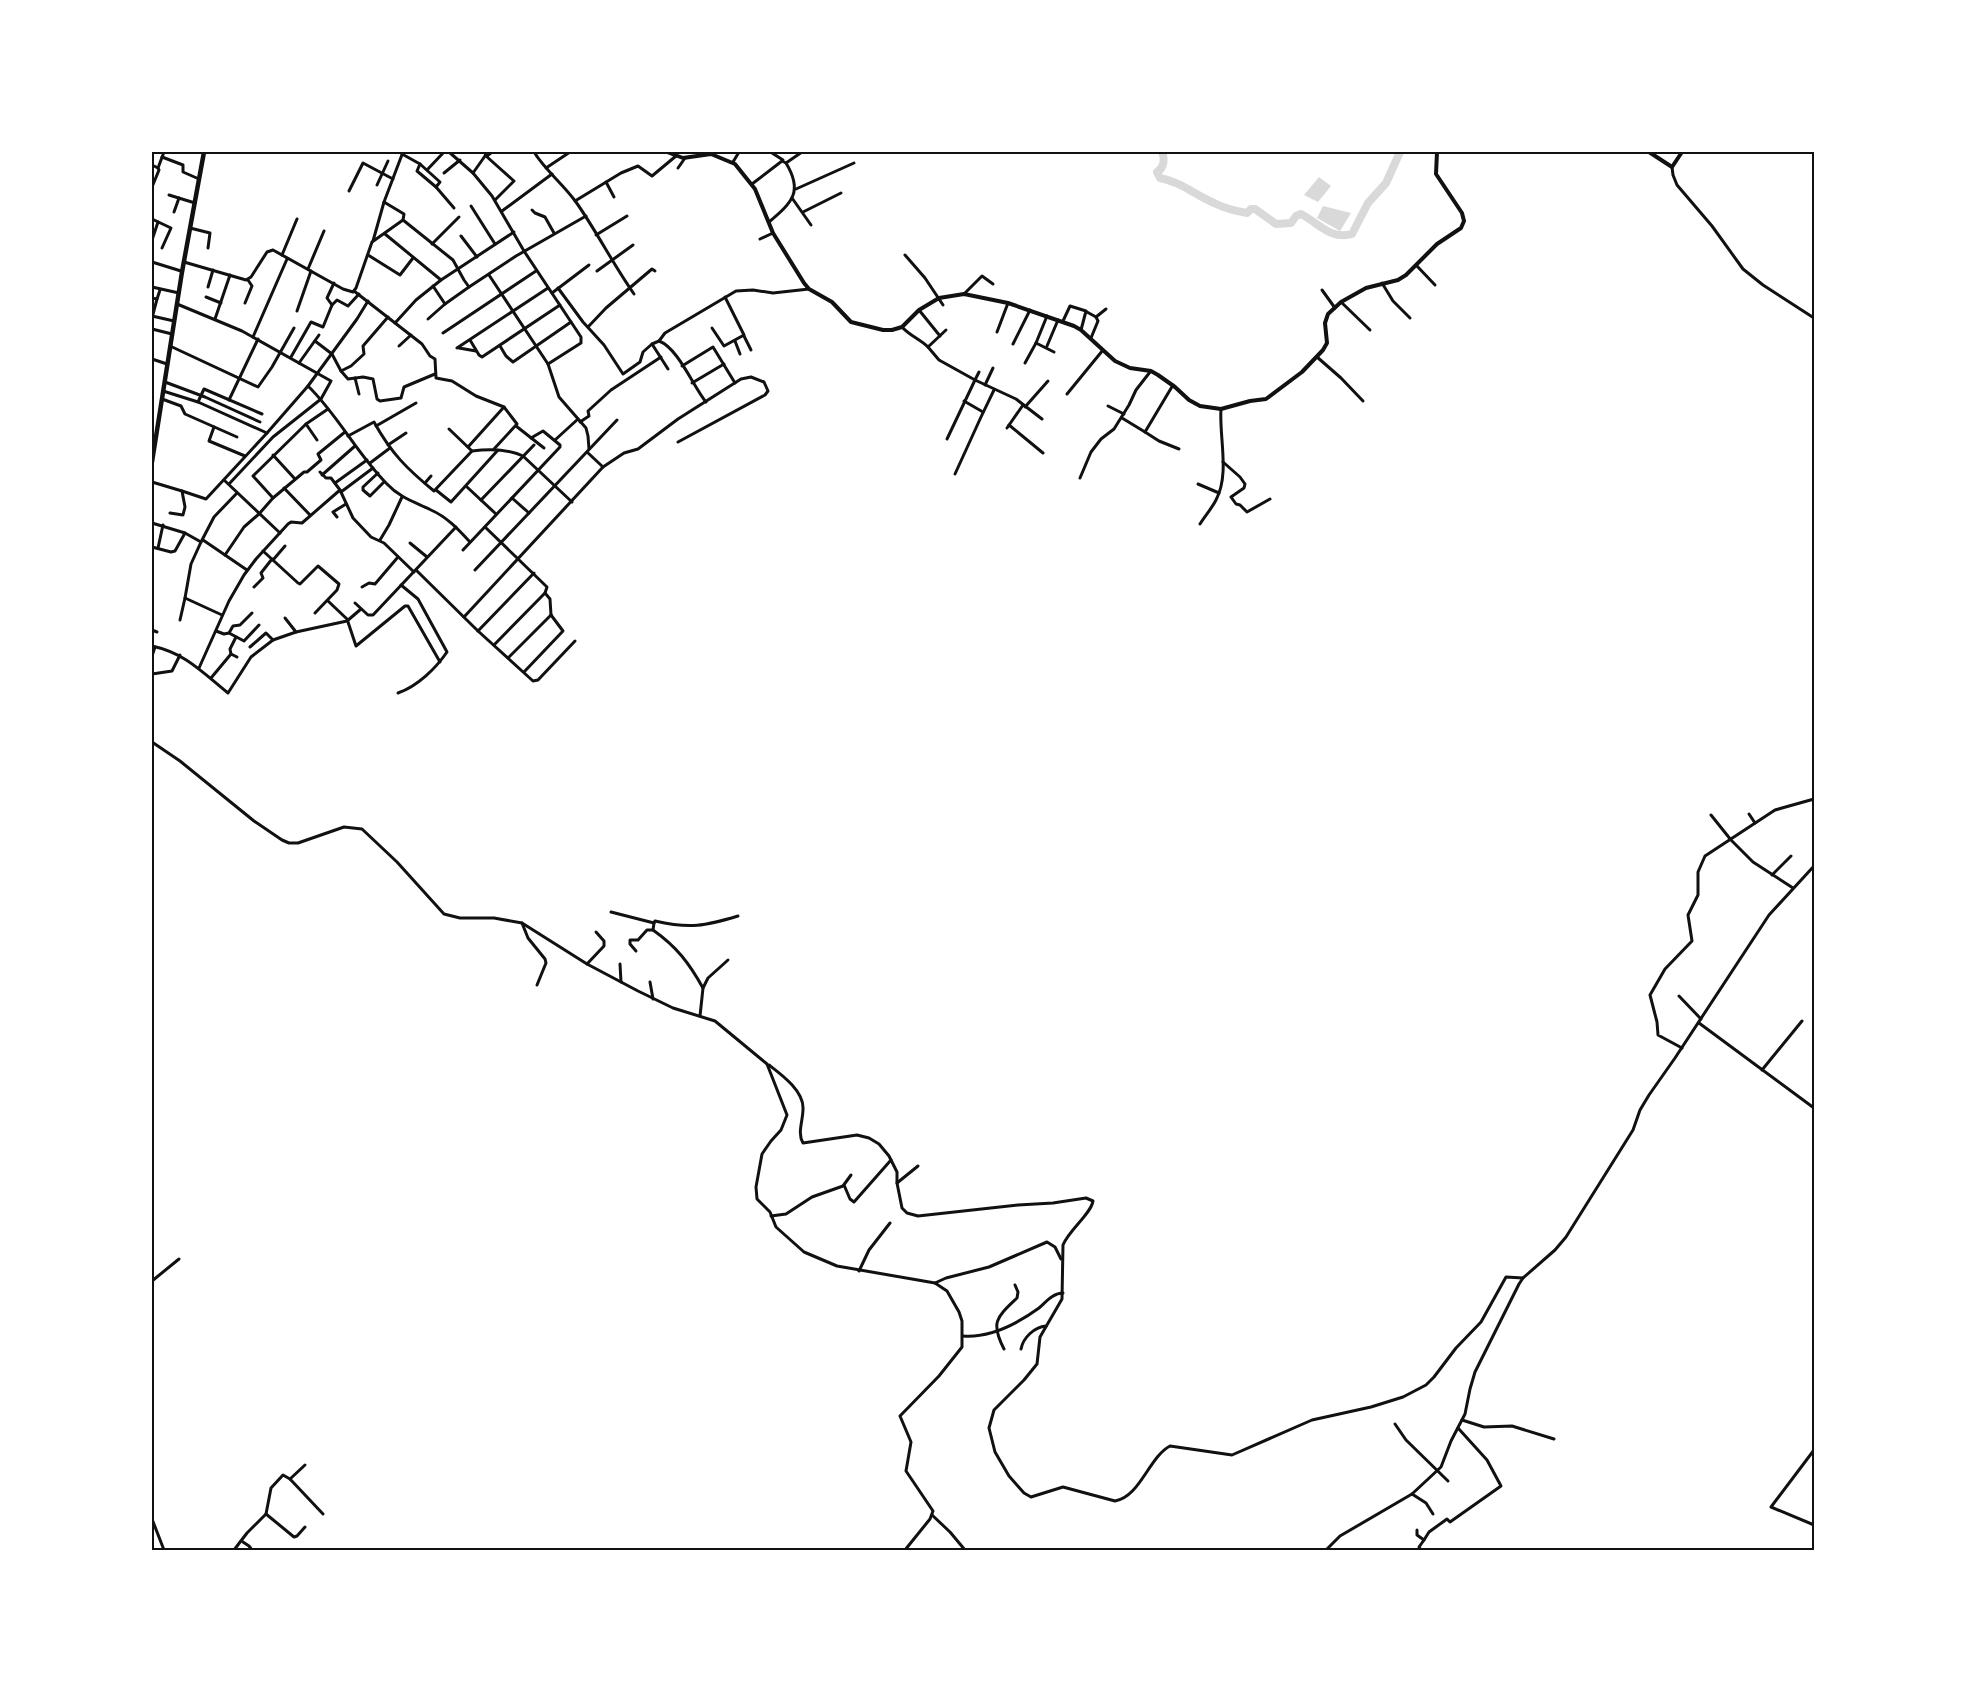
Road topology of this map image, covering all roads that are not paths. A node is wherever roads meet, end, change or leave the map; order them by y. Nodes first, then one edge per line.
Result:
1 (164, 152) edge
2 (204, 152) edge
3 (444, 152) edge
4 (449, 152) edge
5 (486, 152) edge
6 (492, 152) edge
7 (534, 152) edge
8 (570, 152) edge
9 (667, 152) edge
10 (739, 152) edge
11 (774, 152) edge
12 (802, 152) edge
13 (1437, 152) edge
14 (1649, 152) edge
15 (1682, 152) edge
16 (403, 153) edge
17 (486, 156) junction
18 (676, 156) junction
19 (162, 157) junction
20 (685, 158) junction
21 (460, 159) junction
22 (388, 161) dead end
23 (733, 162) junction
24 (783, 162) junction
25 (854, 163) dead end
26 (420, 164) junction
27 (154, 167) edge
28 (1672, 167) junction
29 (546, 168) junction
30 (678, 168) dead end
31 (427, 170) junction
32 (382, 173) junction
33 (444, 173) dead end
34 (473, 173) junction
35 (552, 174) junction
36 (200, 179) junction
37 (393, 179) junction
38 (606, 182) junction
39 (752, 184) junction
40 (377, 185) dead end
41 (152, 187) edge
42 (436, 187) junction
43 (796, 189) junction
44 (349, 191) dead end
45 (841, 192) dead end
46 (169, 195) dead end
47 (179, 198) junction
48 (614, 198) dead end
49 (792, 198) junction
50 (495, 200) junction
51 (575, 201) junction
52 (384, 202) junction
53 (195, 203) junction
54 (471, 206) dead end
55 (454, 208) dead end
56 (532, 210) dead end
57 (174, 212) dead end
58 (502, 212) junction
59 (802, 212) junction
60 (586, 216) junction
61 (627, 216) dead end
62 (459, 217) dead end
63 (152, 219) edge
64 (297, 219) dead end
65 (402, 220) junction
66 (158, 222) junction
67 (769, 222) junction
68 (811, 225) dead end
69 (190, 228) junction
70 (324, 231) dead end
71 (514, 232) junction
72 (554, 233) junction
73 (773, 233) junction
74 (384, 234) junction
75 (596, 235) junction
76 (461, 236) dead end
77 (760, 239) dead end
78 (152, 240) edge
79 (372, 242) junction
80 (432, 244) junction
81 (495, 244) junction
82 (633, 245) dead end
83 (162, 248) dead end
84 (208, 248) dead end
85 (524, 251) junction
86 (282, 255) junction
87 (368, 255) junction
88 (905, 255) dead end
89 (477, 257) junction
90 (287, 258) junction
91 (413, 258) junction
92 (612, 261) junction
93 (152, 262) edge
94 (184, 262) junction
95 (589, 265) dead end
96 (1416, 265) junction
97 (458, 269) junction
98 (213, 270) junction
99 (310, 270) junction
100 (537, 270) junction
101 (597, 271) dead end
102 (655, 271) dead end
103 (182, 272) junction
104 (230, 275) junction
105 (489, 275) junction
106 (248, 280) junction
107 (441, 280) junction
108 (334, 283) junction
109 (1382, 283) junction
110 (993, 284) dead end
111 (1436, 285) dead end
112 (433, 286) junction
113 (152, 287) edge
114 (208, 287) dead end
115 (470, 287) junction
116 (549, 288) junction
117 (558, 288) junction
118 (160, 289) junction
119 (630, 289) junction
120 (809, 289) junction
121 (1322, 290) dead end
122 (354, 291) junction
123 (179, 292) junction
124 (552, 293) junction
125 (359, 294) junction
126 (501, 294) junction
127 (634, 294) dead end
128 (964, 294) junction
129 (206, 297) dead end
130 (725, 297) junction
131 (152, 298) edge
132 (939, 298) junction
133 (157, 299) junction
134 (368, 301) junction
135 (1341, 302) junction
136 (221, 303) junction
137 (245, 303) dead end
138 (1008, 303) junction
139 (177, 304) junction
140 (446, 304) junction
141 (332, 305) junction
142 (560, 305) junction
143 (943, 305) dead end
144 (1335, 308) junction
145 (1106, 309) dead end
146 (920, 310) junction
147 (1030, 310) junction
148 (297, 311) dead end
149 (513, 311) junction
150 (1087, 312) junction
151 (152, 316) edge
152 (1047, 316) junction
153 (388, 317) junction
154 (1096, 317) junction
155 (1410, 318) dead end
156 (1815, 318) edge
157 (215, 319) junction
158 (428, 319) dead end
159 (1061, 320) junction
160 (174, 321) junction
161 (571, 322) junction
162 (395, 323) junction
163 (588, 327) junction
164 (902, 327) junction
165 (294, 328) dead end
166 (712, 328) dead end
167 (152, 329) edge
168 (525, 329) junction
169 (946, 330) dead end
170 (1081, 330) junction
171 (1370, 330) dead end
172 (996, 332) dead end
173 (443, 333) dead end
174 (172, 334) junction
175 (319, 335) dead end
176 (411, 335) junction
177 (744, 336) junction
178 (940, 336) junction
179 (253, 337) junction
180 (1091, 338) junction
181 (258, 339) junction
182 (470, 340) junction
183 (659, 340) junction
184 (315, 341) junction
185 (735, 341) junction
186 (1036, 343) junction
187 (652, 344) junction
188 (1013, 344) dead end
189 (170, 346) junction
190 (399, 346) dead end
191 (500, 346) junction
192 (1047, 346) dead end
193 (536, 347) junction
194 (928, 347) junction
195 (750, 350) dead end
196 (1103, 350) junction
197 (476, 351) junction
198 (281, 352) junction
199 (1054, 352) dead end
200 (332, 354) junction
201 (740, 354) dead end
202 (291, 357) junction
203 (660, 357) junction
204 (1317, 357) junction
205 (152, 359) edge
206 (299, 363) junction
207 (724, 363) junction
208 (1025, 363) dead end
209 (167, 364) junction
210 (548, 364) junction
211 (682, 366) junction
212 (993, 368) dead end
213 (668, 369) dead end
214 (341, 371) junction
215 (1151, 371) junction
216 (979, 372) dead end
217 (316, 374) junction
218 (435, 374) junction
219 (355, 378) junction
220 (240, 379) junction
221 (975, 380) junction
222 (1048, 381) dead end
223 (165, 382) junction
224 (692, 383) junction
225 (735, 383) junction
226 (985, 385) junction
227 (1173, 385) junction
228 (308, 386) junction
229 (994, 390) junction
230 (163, 391) junction
231 (359, 394) dead end
232 (1067, 394) dead end
233 (201, 395) junction
234 (162, 399) junction
235 (321, 399) junction
236 (229, 400) junction
237 (964, 401) junction
238 (1363, 401) dead end
239 (198, 402) junction
240 (706, 402) junction
241 (416, 403) dead end
242 (1024, 406) junction
243 (1108, 406) dead end
244 (504, 407) junction
245 (328, 408) junction
246 (1221, 409) junction
247 (983, 412) junction
248 (1123, 416) junction
249 (152, 419) edge
250 (254, 419) junction
251 (1042, 419) dead end
252 (579, 420) junction
253 (617, 420) dead end
254 (158, 422) junction
255 (260, 422) dead end
256 (306, 424) junction
257 (376, 426) junction
258 (516, 426) junction
259 (214, 427) junction
260 (449, 429) dead end
261 (345, 432) junction
262 (1145, 432) junction
263 (267, 433) junction
264 (406, 434) dead end
265 (348, 436) junction
266 (237, 437) dead end
267 (531, 438) junction
268 (317, 440) dead end
269 (555, 440) junction
270 (947, 440) dead end
271 (678, 442) dead end
272 (534, 445) dead end
273 (355, 446) junction
274 (389, 446) junction
275 (468, 447) junction
276 (544, 448) dead end
277 (1179, 449) dead end
278 (495, 450) junction
279 (152, 451) edge
280 (472, 451) junction
281 (588, 451) junction
282 (1043, 453) dead end
283 (273, 455) junction
284 (245, 456) junction
285 (523, 456) junction
286 (368, 461) junction
287 (152, 462) edge
288 (1223, 462) junction
289 (603, 467) junction
290 (373, 468) junction
291 (538, 470) junction
292 (378, 473) junction
293 (955, 474) dead end
294 (431, 476) dead end
295 (1080, 478) dead end
296 (295, 479) junction
297 (224, 480) junction
298 (152, 482) edge
299 (384, 482) junction
300 (335, 483) junction
301 (425, 483) junction
302 (228, 484) junction
303 (1198, 484) dead end
304 (467, 486) junction
305 (556, 486) junction
306 (284, 488) junction
307 (436, 490) junction
308 (182, 491) junction
309 (341, 491) junction
310 (237, 493) junction
311 (1219, 493) junction
312 (402, 497) junction
313 (273, 498) junction
314 (512, 498) junction
315 (1270, 499) dead end
316 (482, 500) junction
317 (572, 502) junction
318 (346, 504) junction
319 (170, 513) dead end
320 (529, 513) junction
321 (260, 514) junction
322 (496, 514) junction
323 (311, 515) junction
324 (337, 517) dead end
325 (152, 523) edge
326 (1200, 524) dead end
327 (163, 525) junction
328 (456, 527) junction
329 (485, 527) junction
330 (185, 533) junction
331 (280, 533) junction
332 (202, 541) junction
333 (379, 541) junction
334 (470, 542) junction
335 (501, 542) junction
336 (410, 543) dead end
337 (285, 546) dead end
338 (152, 547) edge
339 (158, 549) junction
340 (463, 550) dead end
341 (263, 552) junction
342 (225, 555) junction
343 (398, 557) junction
344 (427, 557) junction
345 (519, 558) junction
346 (272, 560) junction
347 (247, 570) junction
348 (475, 570) dead end
349 (415, 571) junction
350 (534, 573) junction
351 (401, 585) junction
352 (254, 587) dead end
353 (362, 587) dead end
354 (545, 593) junction
355 (185, 598) junction
356 (328, 601) junction
357 (355, 603) dead end
358 (361, 609) junction
359 (252, 613) dead end
360 (315, 613) dead end
361 (222, 615) junction
362 (551, 615) junction
363 (464, 617) junction
364 (285, 618) dead end
365 (180, 620) dead end
366 (347, 621) junction
367 (259, 625) dead end
368 (152, 630) edge
369 (216, 631) junction
370 (478, 631) junction
371 (158, 632) dead end
372 (296, 632) junction
373 (229, 633) junction
374 (236, 637) junction
375 (273, 640) junction
376 (574, 641) dead end
377 (494, 645) junction
378 (153, 646) edge
379 (250, 647) dead end
380 (231, 654) junction
381 (180, 655) junction
382 (152, 656) edge
383 (237, 657) dead end
384 (508, 658) junction
385 (440, 662) junction
386 (199, 668) junction
387 (524, 672) junction
388 (152, 674) edge
389 (211, 678) junction
390 (398, 693) dead end
391 (152, 742) edge
392 (1815, 799) edge
393 (1749, 814) dead end
394 (1711, 815) dead end
395 (1755, 823) junction
396 (1731, 840) junction
397 (1791, 856) dead end
398 (1815, 866) edge
399 (1772, 875) junction
400 (1793, 888) junction
401 (611, 912) dead end
402 (738, 916) dead end
403 (522, 923) junction
404 (654, 923) junction
405 (653, 930) junction
406 (596, 932) dead end
407 (636, 951) dead end
408 (728, 960) dead end
409 (587, 964) junction
410 (620, 964) dead end
411 (621, 982) junction
412 (650, 982) dead end
413 (537, 985) dead end
414 (703, 988) junction
415 (1679, 996) dead end
416 (653, 999) junction
417 (700, 1016) junction
418 (1700, 1021) junction
419 (1802, 1021) dead end
420 (1682, 1048) junction
421 (767, 1064) junction
422 (1762, 1070) junction
423 (1815, 1108) edge
424 (891, 1160) junction
425 (918, 1166) dead end
426 (851, 1175) dead end
427 (897, 1183) junction
428 (844, 1185) junction
429 (771, 1216) junction
430 (890, 1223) dead end
431 (178, 1258) dead end
432 (1063, 1263) junction
433 (858, 1271) junction
434 (1522, 1278) junction
435 (152, 1281) edge
436 (935, 1282) junction
437 (1015, 1285) dead end
438 (1064, 1293) junction
439 (1046, 1326) junction
440 (995, 1332) junction
441 (963, 1336) junction
442 (1004, 1349) dead end
443 (1021, 1349) dead end
444 (1462, 1420) junction
445 (1395, 1424) dead end
446 (1458, 1428) junction
447 (1554, 1439) dead end
448 (1815, 1450) edge
449 (306, 1465) dead end
450 (1438, 1471) junction
451 (290, 1479) junction
452 (1448, 1481) dead end
453 (1412, 1494) junction
454 (266, 1514) junction
455 (323, 1514) dead end
456 (1433, 1514) dead end
457 (932, 1515) junction
458 (152, 1519) edge
459 (1815, 1525) edge
460 (305, 1527) dead end
461 (1417, 1530) dead end
462 (1424, 1540) junction
463 (242, 1541) junction
464 (164, 1551) edge
465 (234, 1551) edge
466 (252, 1551) edge
467 (904, 1551) edge
468 (965, 1551) edge
469 (1326, 1551) edge
470 (1421, 1551) edge

1 - 19 street
2 - 36 main road
3 - 31 street
4 - 21 street
5 - 17 street
6 - 17 street
7 - 29 street
8 - 29 street
9 - 18 street
10 - 23 street
11 - 24 street
12 - 24 street
13 - 96 street
14 - 28 street
15 - 28 street
16 - 26 street
16 - 37 street
17 - 34 street
17 - 50 street
18 - 20 street
18 - 38 street
19 - 27 street
19 - 36 street
20 - 23 street
20 - 30 street
21 - 33 street
21 - 34 street
22 - 32 street
23 - 39 street
24 - 39 street
24 - 43 street
25 - 43 street
26 - 31 street
26 - 42 street
27 - 41 street
28 - 156 street
29 - 35 street
31 - 42 street
32 - 37 street
32 - 40 street
32 - 44 street
34 - 50 street
35 - 51 street
35 - 58 street
36 - 53 main road
37 - 52 street
38 - 48 street
38 - 51 street
39 - 67 street
42 - 55 street
43 - 49 street
45 - 59 street
46 - 47 street
47 - 53 street
47 - 57 street
49 - 59 street
49 - 67 street
50 - 58 street
51 - 60 street
52 - 65 street
52 - 79 street
53 - 69 main road
54 - 81 street
56 - 72 street
58 - 71 street
59 - 68 street
60 - 72 street
60 - 75 street
61 - 75 street
62 - 80 street
63 - 66 street
64 - 86 street
65 - 74 street
65 - 80 street
66 - 78 street
66 - 83 street
67 - 73 street
69 - 84 street
69 - 94 main road
70 - 99 street
71 - 81 street
71 - 85 street
72 - 85 street
73 - 77 street
73 - 120 street
74 - 79 street
74 - 91 street
75 - 92 street
76 - 89 street
79 - 87 street
80 - 97 street
81 - 89 street
82 - 92 street
85 - 100 street
85 - 105 street
86 - 90 street
86 - 106 street
87 - 91 street
87 - 122 street
88 - 132 street
89 - 97 street
90 - 99 street
90 - 179 street
91 - 107 street
92 - 101 street
92 - 119 street
93 - 103 street
94 - 98 street
94 - 103 main road
95 - 117 street
96 - 109 street
96 - 111 street
97 - 107 street
97 - 115 street
98 - 104 street
98 - 114 street
99 - 108 street
99 - 148 street
100 - 116 street
100 - 126 street
102 - 119 street
103 - 123 main road
104 - 106 street
104 - 136 street
105 - 115 street
105 - 126 street
106 - 137 street
107 - 112 street
108 - 122 street
108 - 141 street
109 - 135 street
109 - 155 street
110 - 128 street
112 - 140 street
112 - 162 street
113 - 118 street
115 - 140 street
116 - 124 street
116 - 149 street
117 - 124 street
117 - 163 street
118 - 123 street
118 - 133 street
119 - 127 street
119 - 163 street
120 - 130 street
120 - 164 street
121 - 144 street
122 - 125 street
123 - 139 main road
124 - 142 street
125 - 134 street
125 - 141 street
126 - 149 street
126 - 173 street
128 - 132 street
128 - 138 street
129 - 136 street
130 - 177 street
130 - 183 street
131 - 133 street
132 - 143 street
132 - 146 street
133 - 151 street
134 - 153 street
134 - 200 street
135 - 144 street
135 - 171 street
136 - 157 street
138 - 147 street
138 - 172 street
139 - 157 street
139 - 160 main road
140 - 158 street
141 - 202 street
142 - 161 street
142 - 168 street
144 - 204 street
145 - 154 street
146 - 164 street
146 - 178 street
147 - 152 street
147 - 188 street
149 - 168 street
149 - 182 street
150 - 154 street
150 - 159 street
150 - 170 street
151 - 160 street
152 - 159 street
152 - 186 street
153 - 162 street
153 - 214 street
154 - 180 street
157 - 179 street
159 - 170 street
159 - 192 street
160 - 174 main road
161 - 193 street
161 - 210 street
162 - 176 street
163 - 187 street
164 - 194 street
165 - 198 street
166 - 185 street
167 - 174 street
168 - 191 street
168 - 193 street
169 - 178 street
170 - 180 street
174 - 189 main road
175 - 184 street
176 - 190 street
176 - 218 street
177 - 185 street
177 - 195 street
178 - 194 street
179 - 181 street
180 - 196 street
181 - 198 street
181 - 220 street
182 - 197 street
182 - 197 street
183 - 187 street
183 - 211 street
184 - 200 street
184 - 206 street
185 - 201 street
186 - 199 street
186 - 208 street
187 - 203 street
189 - 209 main road
189 - 220 street
191 - 193 street
191 - 197 street
193 - 210 street
194 - 221 street
196 - 215 street
196 - 232 street
198 - 202 street
198 - 220 street
200 - 214 street
200 - 217 street
202 - 206 street
203 - 213 street
203 - 252 street
204 - 238 street
204 - 246 street
205 - 209 street
206 - 217 street
207 - 211 street
207 - 224 street
207 - 225 street
209 - 223 main road
210 - 252 street
211 - 224 street
212 - 226 street
214 - 219 street
215 - 227 street
215 - 248 street
216 - 221 street
217 - 228 street
217 - 235 street
218 - 219 street
218 - 244 street
219 - 231 street
220 - 236 street
221 - 226 street
221 - 237 street
222 - 242 street
223 - 230 main road
223 - 233 street
224 - 240 street
225 - 240 street
225 - 271 street
226 - 229 street
227 - 246 street
227 - 262 street
228 - 235 street
228 - 263 street
229 - 242 street
229 - 247 street
230 - 234 main road
230 - 239 street
233 - 236 street
233 - 239 street
233 - 250 street
234 - 254 main road
234 - 259 street
235 - 245 street
235 - 302 street
236 - 250 street
237 - 247 street
237 - 270 street
239 - 263 street
240 - 289 street
241 - 257 street
242 - 251 street
242 - 282 street
243 - 248 street
244 - 258 street
244 - 275 street
245 - 256 street
245 - 261 street
246 - 288 street
247 - 293 street
248 - 262 street
248 - 295 street
249 - 254 street
250 - 255 street
252 - 269 street
252 - 281 street
253 - 281 street
254 - 279 main road
256 - 268 street
256 - 283 street
257 - 265 street
257 - 274 street
258 - 267 street
258 - 278 street
259 - 266 street
259 - 284 street
260 - 275 street
261 - 265 street
261 - 296 street
262 - 277 street
263 - 284 street
264 - 274 street
265 - 273 street
267 - 269 street
267 - 276 street
269 - 291 street
272 - 285 street
273 - 286 street
273 - 300 street
274 - 286 street
274 - 301 street
275 - 280 street
278 - 280 street
278 - 285 street
278 - 304 street
279 - 287 main road
280 - 307 street
281 - 289 street
281 - 305 street
283 - 296 street
283 - 313 street
284 - 297 street
285 - 291 street
285 - 316 street
286 - 290 street
286 - 300 street
288 - 311 street
288 - 315 street
289 - 317 street
290 - 292 street
290 - 309 street
291 - 305 street
291 - 314 street
292 - 299 street
292 - 299 street
294 - 301 street
296 - 306 street
297 - 302 street
297 - 308 street
298 - 308 street
299 - 312 street
300 - 309 street
301 - 307 street
302 - 310 street
303 - 311 street
304 - 307 street
304 - 316 street
305 - 317 street
305 - 320 street
306 - 313 street
306 - 323 street
308 - 319 street
309 - 318 street
309 - 323 street
310 - 321 street
310 - 332 street
311 - 326 street
312 - 328 street
312 - 333 street
313 - 321 street
314 - 320 street
314 - 322 street
316 - 322 street
317 - 345 street
318 - 324 street
318 - 333 street
320 - 335 street
321 - 331 street
321 - 342 street
322 - 329 street
323 - 331 street
325 - 327 street
327 - 330 street
327 - 339 street
328 - 334 street
328 - 344 street
329 - 334 street
329 - 335 street
330 - 332 street
330 - 339 street
331 - 341 street
332 - 342 street
332 - 355 street
333 - 343 street
334 - 340 street
335 - 345 street
335 - 348 street
336 - 344 street
337 - 346 street
338 - 339 street
341 - 346 street
341 - 347 street
342 - 347 street
343 - 349 street
343 - 353 street
344 - 349 street
345 - 350 street
345 - 363 street
346 - 352 street
346 - 356 street
347 - 361 street
349 - 351 street
349 - 363 street
350 - 354 street
350 - 370 street
351 - 358 street
351 - 385 street
354 - 362 street
354 - 377 street
355 - 361 street
355 - 365 street
356 - 360 street
356 - 366 street
357 - 358 street
358 - 366 street
359 - 373 street
361 - 369 street
362 - 384 street
362 - 387 street
363 - 370 street
364 - 372 street
366 - 372 street
366 - 385 street
367 - 374 street
368 - 371 street
369 - 373 street
369 - 386 street
370 - 377 street
372 - 375 street
373 - 374 street
374 - 380 street
375 - 379 street
375 - 389 street
376 - 387 street
377 - 384 street
378 - 381 street
378 - 382 street
380 - 383 street
380 - 389 street
381 - 386 street
381 - 388 street
384 - 387 street
385 - 390 street
386 - 389 street
391 - 403 street
392 - 395 street
393 - 395 street
394 - 396 street
395 - 396 street
396 - 399 street
396 - 420 street
397 - 399 street
398 - 400 street
399 - 400 street
400 - 418 street
401 - 404 street
402 - 404 street
403 - 409 street
403 - 413 street
404 - 405 street
405 - 407 street
405 - 414 street
406 - 409 street
408 - 414 street
409 - 411 street
410 - 411 street
411 - 416 street
412 - 416 street
414 - 417 street
415 - 418 street
416 - 417 street
417 - 421 street
418 - 420 street
418 - 422 street
419 - 422 street
420 - 434 street
421 - 424 street
421 - 429 street
422 - 423 street
424 - 427 street
424 - 428 street
425 - 427 street
426 - 428 street
427 - 432 street
428 - 429 street
429 - 433 street
430 - 433 street
431 - 435 street
432 - 436 street
432 - 438 street
433 - 436 street
434 - 439 street
434 - 444 street
436 - 441 street
437 - 440 street
438 - 439 street
438 - 440 street
439 - 443 street
440 - 441 street
440 - 442 street
441 - 457 street
444 - 446 street
444 - 447 street
445 - 450 street
446 - 450 street
446 - 462 street
448 - 459 street
449 - 451 street
450 - 452 street
450 - 453 street
451 - 454 street
451 - 455 street
453 - 456 street
453 - 469 street
454 - 460 street
454 - 463 street
457 - 467 street
457 - 468 street
458 - 464 street
461 - 462 street
462 - 470 street
463 - 465 street
463 - 466 street

